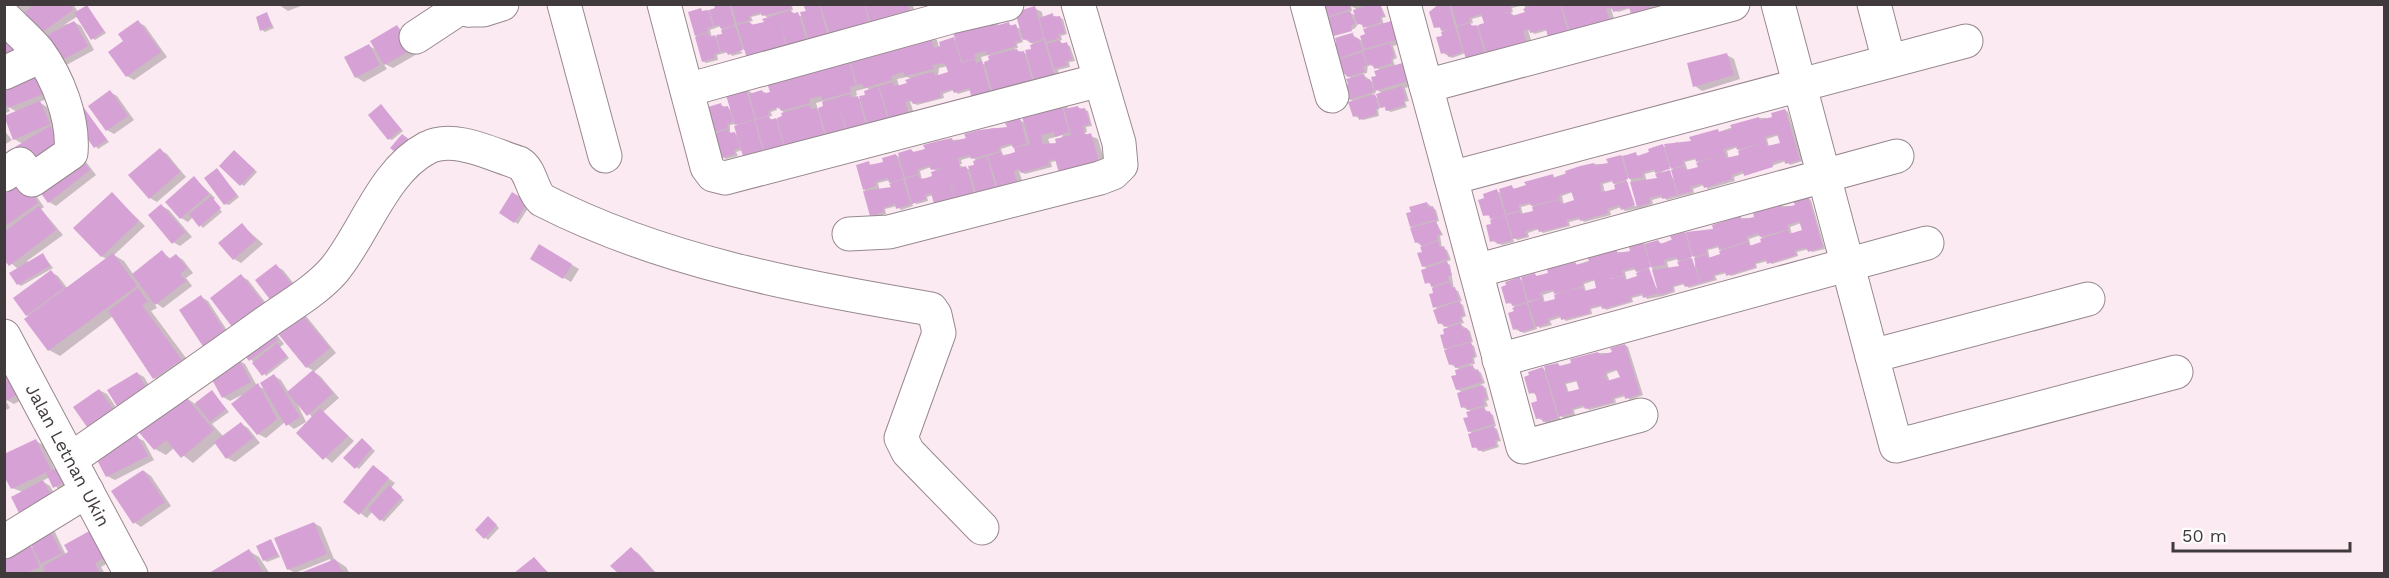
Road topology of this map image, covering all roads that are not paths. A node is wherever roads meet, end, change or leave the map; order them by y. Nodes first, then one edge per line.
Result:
1 (502, 4) edge
2 (564, 4) edge
3 (664, 4) edge
4 (1007, 4) edge
5 (1078, 4) edge
6 (1307, 4) edge
7 (1404, 4) edge
8 (1733, 4) edge
9 (1778, 4) edge
10 (1874, 4) edge
11 (467, 7) edge
12 (949, 11) edge
13 (4, 17) edge
14 (416, 37) dead end
15 (1966, 41) dead end
16 (41, 56) junction
17 (1889, 61) junction
18 (4, 73) edge
19 (1100, 80) junction
20 (1426, 86) junction
21 (1800, 86) junction
22 (687, 90) junction
23 (1332, 96) dead end
24 (605, 156) dead end
25 (1897, 156) dead end
26 (4, 175) edge
27 (1824, 176) junction
28 (1451, 178) junction
29 (849, 234) dead end
30 (1927, 243) dead end
31 (1847, 264) junction
32 (1476, 271) junction
33 (2088, 299) dead end
34 (4, 336) edge
35 (1872, 356) junction
36 (1499, 360) junction
37 (2176, 372) dead end
38 (1641, 415) dead end
39 (70, 459) junction
40 (87, 491) junction
41 (982, 528) dead end
42 (4, 542) edge
43 (132, 573) edge

1 - 11 street
2 - 24 street
3 - 22 street
4 - 12 street
5 - 19 street
6 - 23 street
7 - 20 street
8 - 20 street
9 - 21 street
10 - 17 street
11 - 14 street
12 - 22 street
13 - 16 street
15 - 17 street
16 - 18 street
16 - 26 street
17 - 21 street
19 - 22 street
19 - 29 street
20 - 28 street
21 - 27 street
21 - 28 street
25 - 27 street
27 - 31 street
27 - 32 street
28 - 32 street
30 - 31 street
31 - 35 street
31 - 36 street
32 - 36 street
33 - 35 street
34 - 39 street, Jalan Letnan Ukin
35 - 37 street
36 - 38 street
39 - 40 street, Jalan Letnan Ukin
39 - 41 street
40 - 42 street
40 - 43 street, Jalan Letnan Ukin

